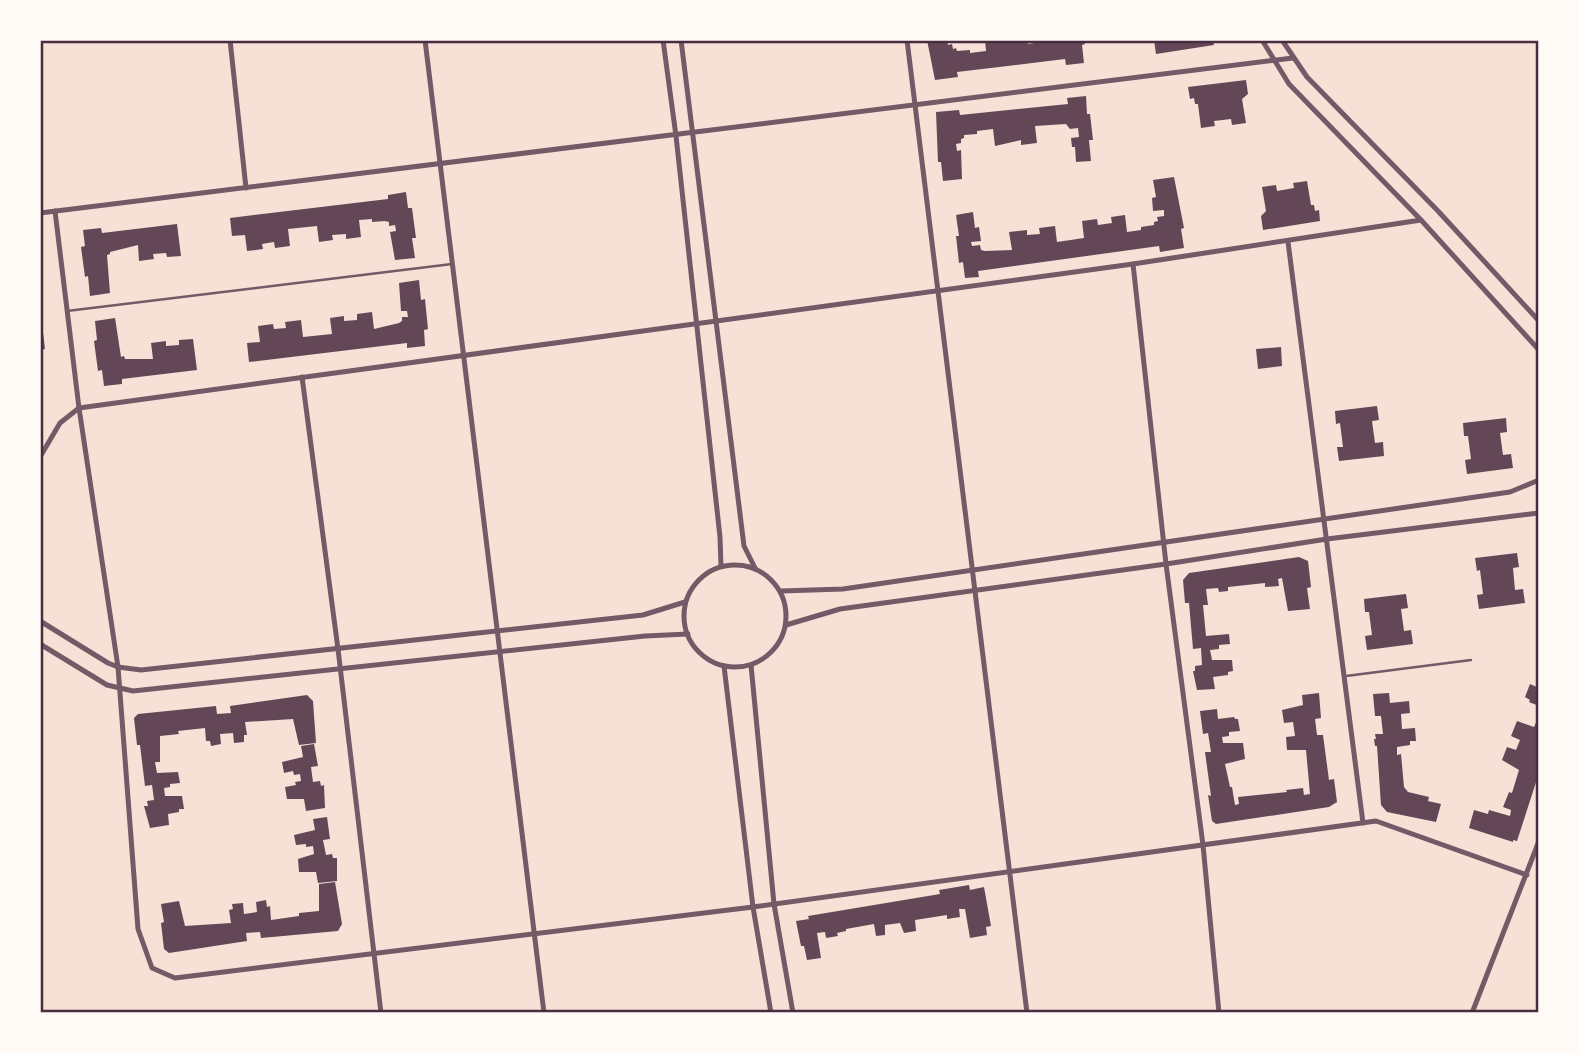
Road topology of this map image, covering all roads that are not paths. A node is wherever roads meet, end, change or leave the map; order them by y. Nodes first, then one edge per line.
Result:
1 (229, 40) edge
2 (425, 40) edge
3 (663, 40) edge
4 (681, 40) edge
5 (907, 40) edge
6 (1262, 40) edge
7 (1282, 40) edge
8 (1293, 58) junction
9 (1275, 62) junction
10 (915, 106) junction
11 (692, 134) junction
12 (676, 136) junction
13 (440, 164) junction
14 (246, 188) junction
15 (55, 211) junction
16 (40, 213) edge
17 (1421, 220) junction
18 (1288, 242) junction
19 (452, 264) junction
20 (1133, 264) junction
21 (938, 291) junction
22 (67, 311) junction
23 (716, 321) junction
24 (1539, 321) edge
25 (696, 324) junction
26 (1539, 350) edge
27 (463, 355) junction
28 (302, 377) junction
29 (79, 408) junction
30 (40, 457) edge
31 (1539, 480) edge
32 (1539, 513) edge
33 (1324, 519) junction
34 (1327, 539) junction
35 (1164, 542) junction
36 (1166, 564) junction
37 (721, 566) junction
38 (755, 568) junction
39 (973, 570) junction
40 (976, 591) junction
41 (781, 592) junction
42 (685, 602) junction
43 (40, 621) edge
44 (786, 625) junction
45 (497, 631) junction
46 (688, 634) junction
47 (40, 644) edge
48 (338, 649) junction
49 (500, 653) junction
50 (1471, 660) dead end
51 (751, 664) junction
52 (724, 666) junction
53 (118, 667) junction
54 (340, 670) junction
55 (1345, 676) junction
56 (120, 690) junction
57 (1363, 823) junction
58 (1539, 841) edge
59 (1203, 845) junction
60 (1009, 872) junction
61 (1527, 875) junction
62 (774, 904) junction
63 (753, 907) junction
64 (534, 933) junction
65 (373, 953) junction
66 (381, 1013) edge
67 (544, 1013) edge
68 (771, 1013) edge
69 (793, 1013) edge
70 (1027, 1013) edge
71 (1219, 1013) edge
72 (1472, 1013) edge

1 - 14 street
2 - 13 street
3 - 12 street
4 - 11 street
5 - 10 street
6 - 9 street
7 - 8 street
8 - 9 street
8 - 24 street
9 - 10 street
9 - 17 street
10 - 11 street
10 - 21 street
11 - 12 street
11 - 23 street
12 - 13 street
12 - 25 street
13 - 14 street
13 - 19 street
14 - 15 street
15 - 16 street
15 - 22 street
17 - 18 street
17 - 26 street
18 - 20 street
18 - 33 street
19 - 22 lane
19 - 27 street
20 - 21 street
20 - 35 street
21 - 23 street
21 - 39 street
22 - 29 street
23 - 25 street
23 - 38 street
25 - 27 street
25 - 37 street
27 - 28 street
27 - 45 street
28 - 29 street
28 - 48 street
29 - 30 street
29 - 53 street
31 - 33 street
32 - 34 street
33 - 34 street
33 - 35 street
34 - 36 street
34 - 55 street
35 - 36 street
35 - 39 street
36 - 40 street
36 - 59 street
37 - 38 street
37 - 42 street
38 - 41 street
39 - 40 street
39 - 41 street
40 - 44 street
40 - 60 street
41 - 44 street
42 - 45 street
42 - 46 street
43 - 53 street
44 - 51 street
45 - 48 street
45 - 49 street
46 - 49 street
46 - 52 street
47 - 56 street
48 - 53 street
48 - 54 street
49 - 54 street
49 - 64 street
50 - 55 lane
51 - 52 street
51 - 62 street
52 - 63 street
53 - 56 street
54 - 56 street
54 - 65 street
55 - 57 street
56 - 65 street
57 - 59 street
57 - 61 street
58 - 61 street
59 - 60 street
59 - 71 street
60 - 62 street
60 - 70 street
61 - 72 street
62 - 63 street
62 - 69 street
63 - 64 street
63 - 68 street
64 - 65 street
64 - 67 street
65 - 66 street

